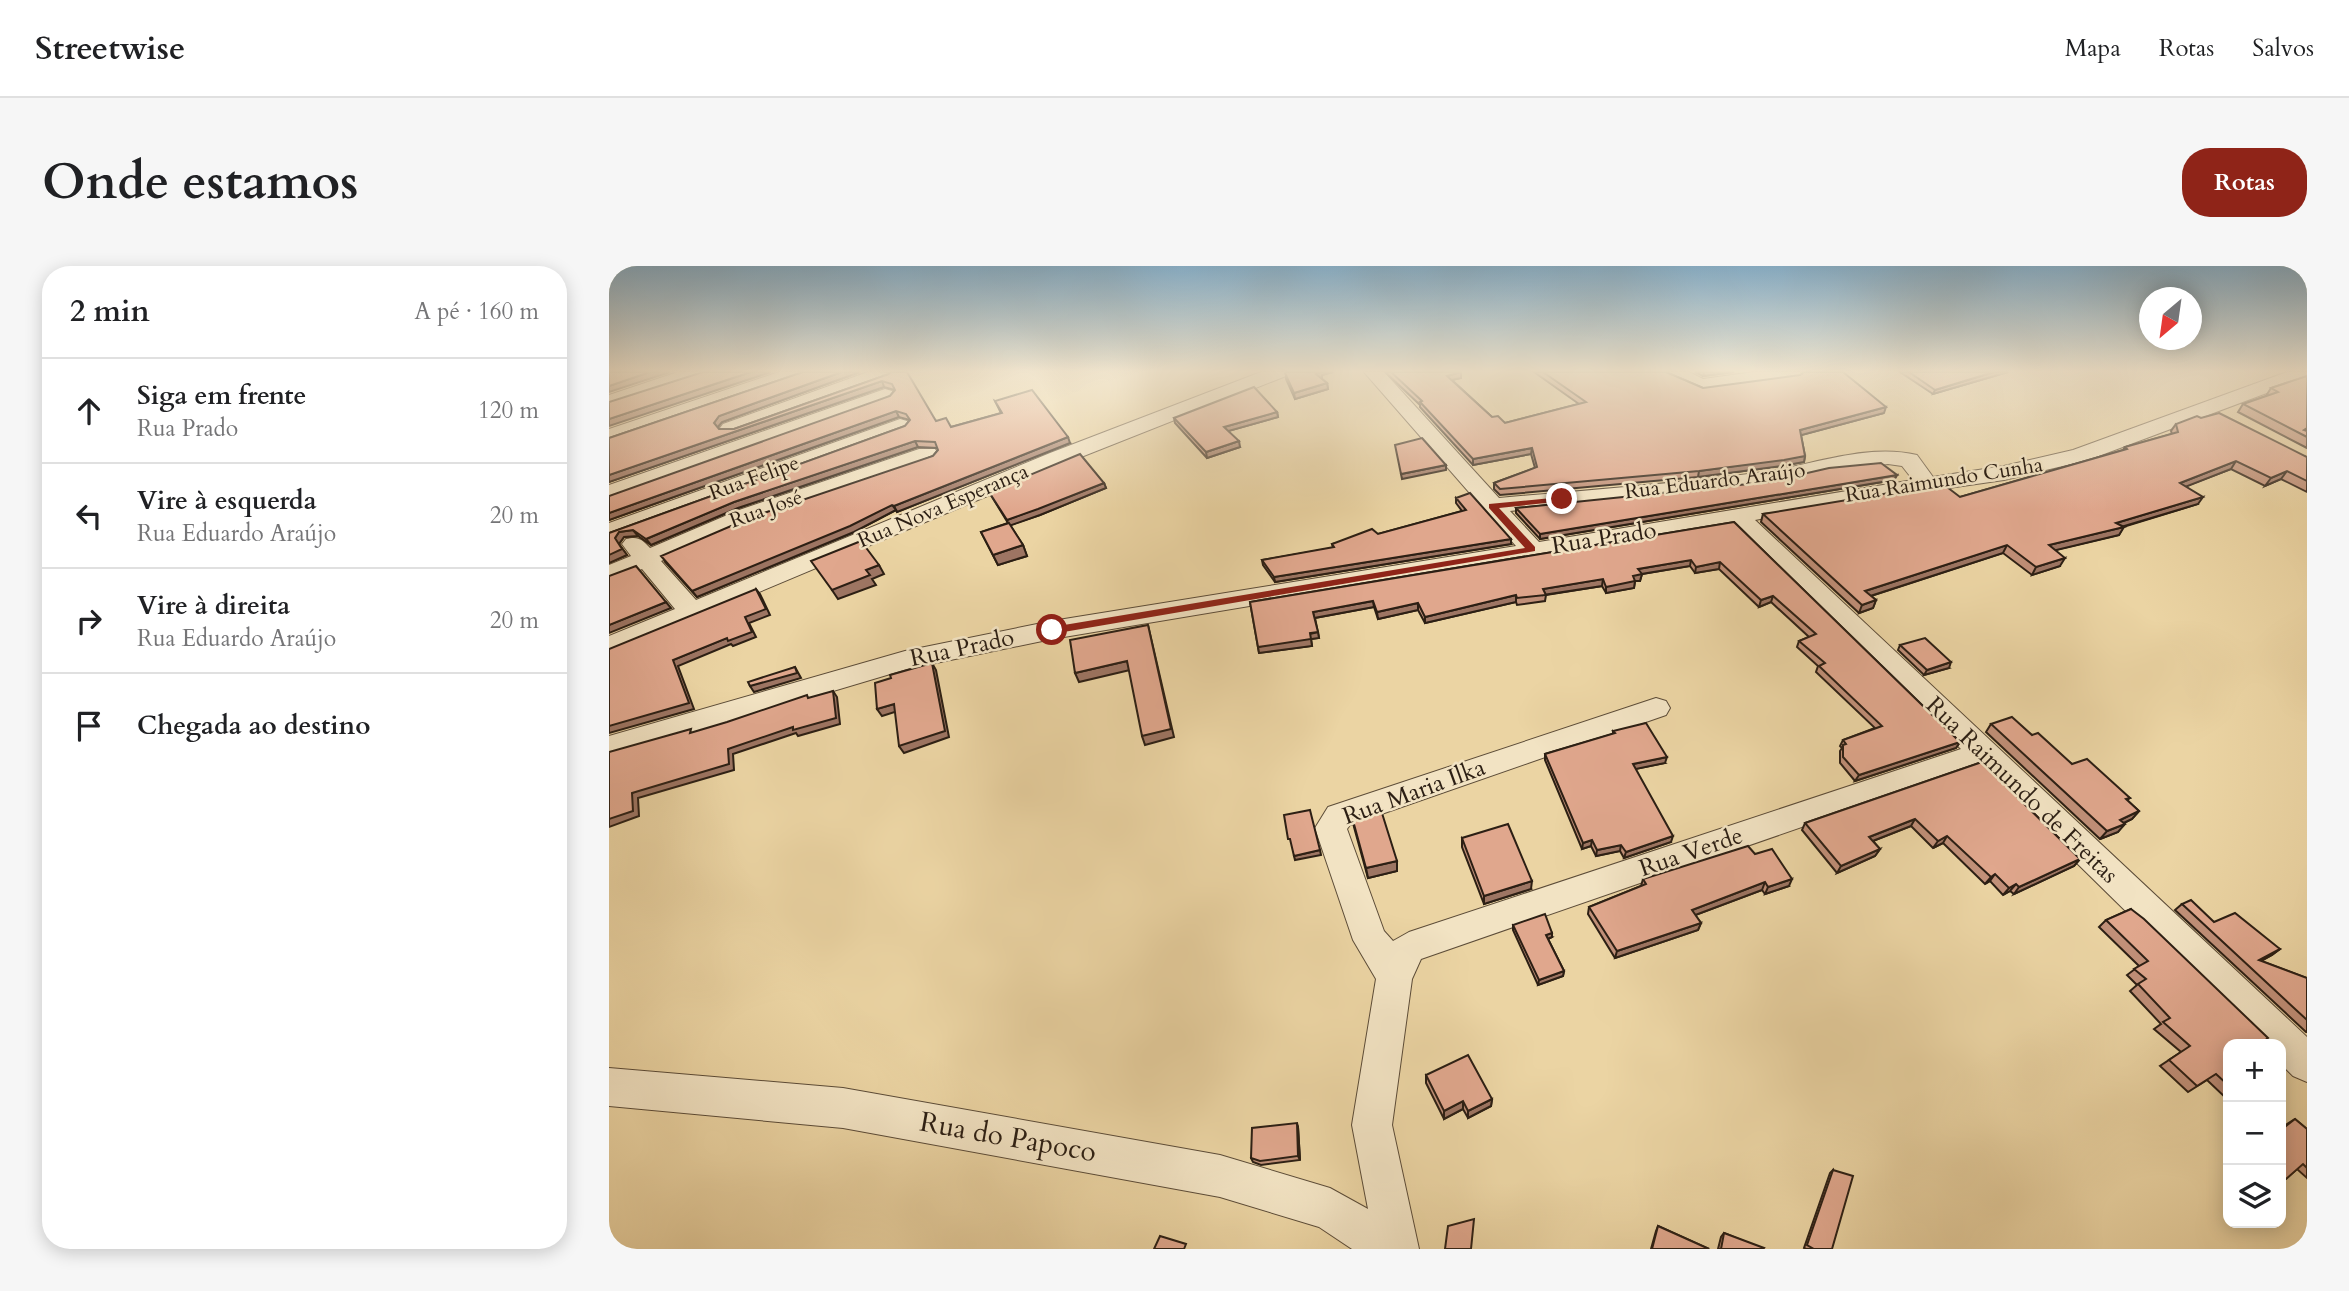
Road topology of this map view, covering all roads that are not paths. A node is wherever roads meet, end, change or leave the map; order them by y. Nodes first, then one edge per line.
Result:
1 (663, 418) edge
2 (757, 418) edge
3 (821, 418) edge
4 (1161, 418) edge
5 (1414, 418) edge
6 (2179, 418) edge
7 (2229, 418) edge
8 (2233, 420) edge
9 (900, 425) edge
10 (609, 436) edge
11 (927, 454) dead end
12 (609, 475) edge
13 (1927, 483) junction
14 (609, 493) edge
15 (1492, 506) junction
16 (1738, 517) junction
17 (612, 525) edge
18 (1532, 549) junction
19 (646, 558) junction
20 (609, 574) edge
21 (691, 611) junction
22 (609, 646) edge
23 (1656, 708) dead end
24 (609, 747) edge
25 (1983, 754) junction
26 (1398, 967) junction
27 (2304, 1055) edge
28 (609, 1087) edge
29 (1390, 1249) edge
30 (1397, 1249) edge

1 - 10 street
2 - 12 street
3 - 14 street
4 - 21 street, Rua Nova Esperança
5 - 15 street
6 - 13 street, Rua Raimundo Cunha
7 - 8 street
9 - 17 street, Rua Felipe
11 - 19 street, Rua José
13 - 15 street, Rua Eduardo Araújo
13 - 16 street, Rua Raimundo Cunha
15 - 18 street
16 - 18 street, Rua Prado
16 - 25 street, Rua Raimundo de Freitas
17 - 19 street
18 - 24 street, Rua Prado
19 - 20 street, Rua José
19 - 21 street
21 - 22 street, Rua Nova Esperança
23 - 26 street, Rua Maria Ilka
25 - 26 street, Rua Verde
25 - 27 street, Rua Raimundo de Freitas
26 - 30 street
28 - 29 street, Rua do Papoco

